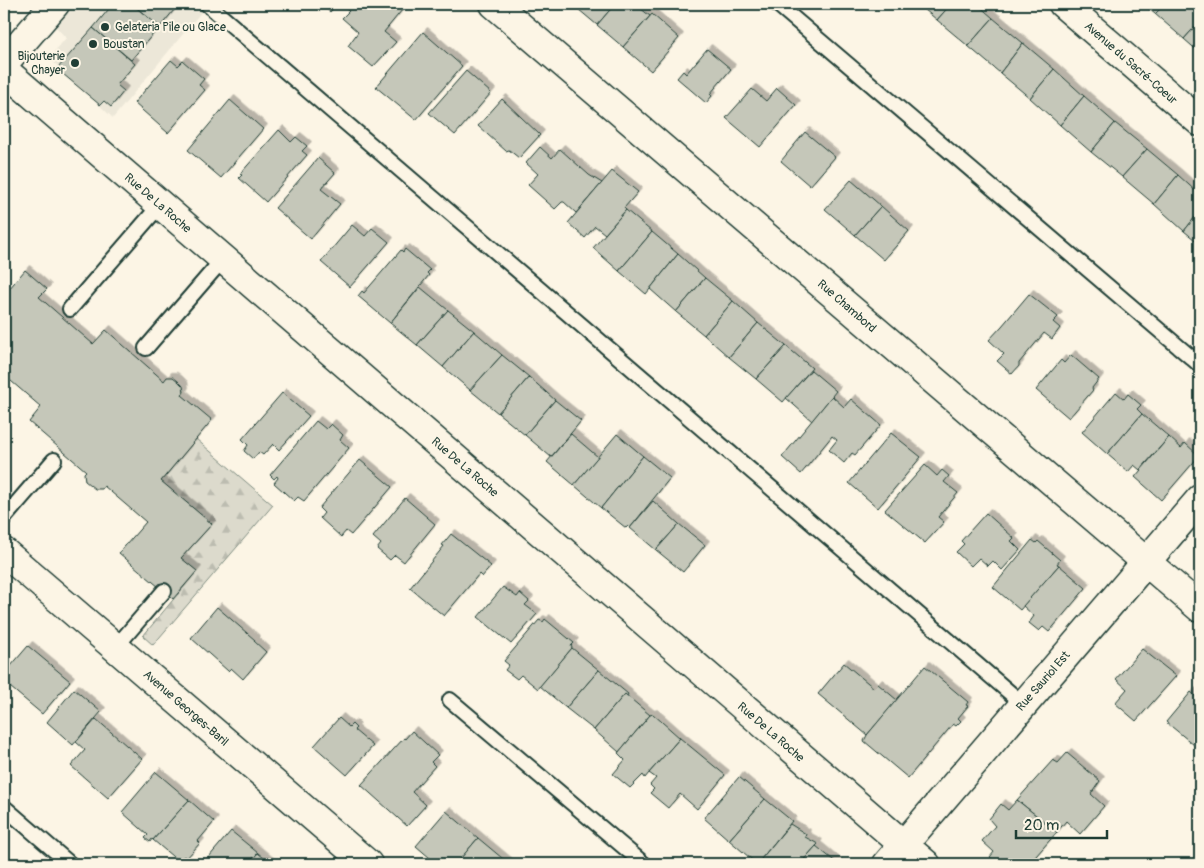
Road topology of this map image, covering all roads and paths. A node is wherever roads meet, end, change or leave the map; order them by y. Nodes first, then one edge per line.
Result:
1 (55, 4) edge
2 (207, 4) edge
3 (494, 4) edge
4 (778, 4) edge
5 (1062, 4) edge
6 (4, 63) edge
7 (4, 70) edge
8 (1200, 122) edge
9 (160, 205) junction
10 (223, 259) junction
11 (70, 309) dead end
12 (146, 348) dead end
13 (1200, 365) edge
14 (54, 460) dead end
15 (1200, 499) edge
16 (4, 518) edge
17 (4, 552) edge
18 (1147, 562) junction
19 (164, 592) dead end
20 (1200, 608) edge
21 (115, 648) junction
22 (450, 700) dead end
23 (1023, 704) junction
24 (4, 807) edge
25 (896, 855) edge
26 (70, 864) edge
27 (368, 864) edge
28 (644, 864) edge
29 (926, 864) edge

1 - 6 street
2 - 23 lane
3 - 18 street, Rue Chambord
4 - 13 lane
5 - 8 street, Avenue du Sacré-Coeur
7 - 9 street, Rue De La Roche
9 - 10 street, Rue De La Roche
9 - 11 lane
10 - 12 lane
10 - 25 street, Rue De La Roche
14 - 16 lane
15 - 18 street, Rue Sauriol Est
17 - 21 street, Avenue Georges-Baril
18 - 20 street, Rue Chambord
18 - 23 street, Rue Sauriol Est
19 - 21 lane
21 - 27 street, Avenue Georges-Baril
22 - 28 lane
23 - 25 street, Rue Sauriol Est
24 - 26 lane
25 - 29 street, Rue De La Roche

